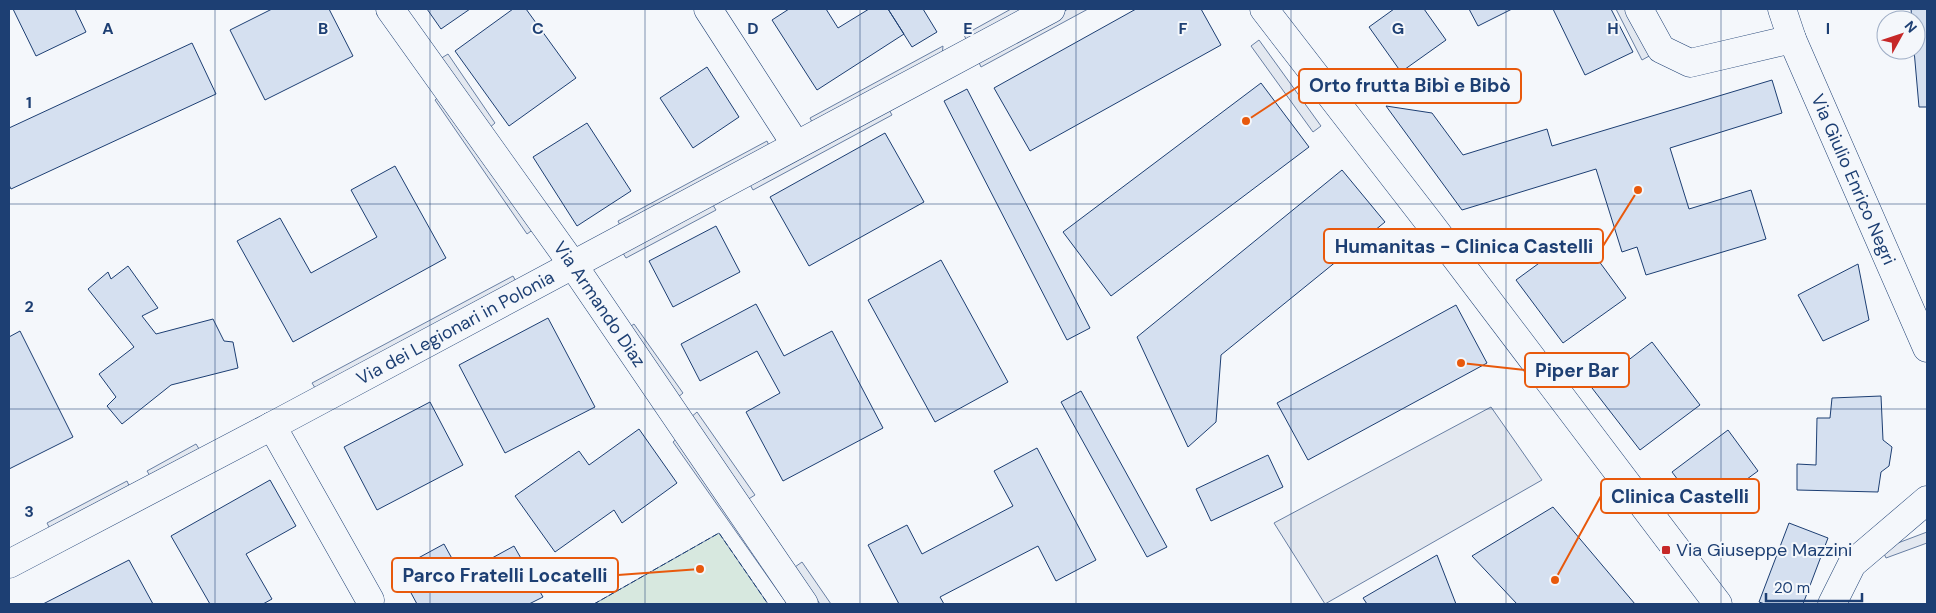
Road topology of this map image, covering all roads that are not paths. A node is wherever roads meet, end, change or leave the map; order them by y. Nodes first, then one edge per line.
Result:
1 (390, 9) edge
2 (708, 9) edge
3 (1051, 9) edge
4 (1264, 9) edge
5 (1639, 9) edge
6 (1782, 9) edge
7 (1792, 39) junction
8 (796, 145) junction
9 (573, 265) junction
10 (1927, 348) edge
11 (272, 426) junction
12 (1927, 500) edge
13 (9, 564) edge
14 (370, 600) dead end
15 (804, 604) edge
16 (1718, 604) edge
17 (1832, 604) edge

1 - 9 street, Via Armando Diaz
2 - 8 street
3 - 8 street, Via dei Legionari in Polonia
4 - 16 street
5 - 7 street
6 - 7 street, Via Giulio Enrico Negri
7 - 10 street, Via Giulio Enrico Negri
8 - 9 street, Via dei Legionari in Polonia
9 - 11 street, Via dei Legionari in Polonia
9 - 15 street, Via Armando Diaz
11 - 13 street, Via dei Legionari in Polonia
11 - 14 street
12 - 17 street

